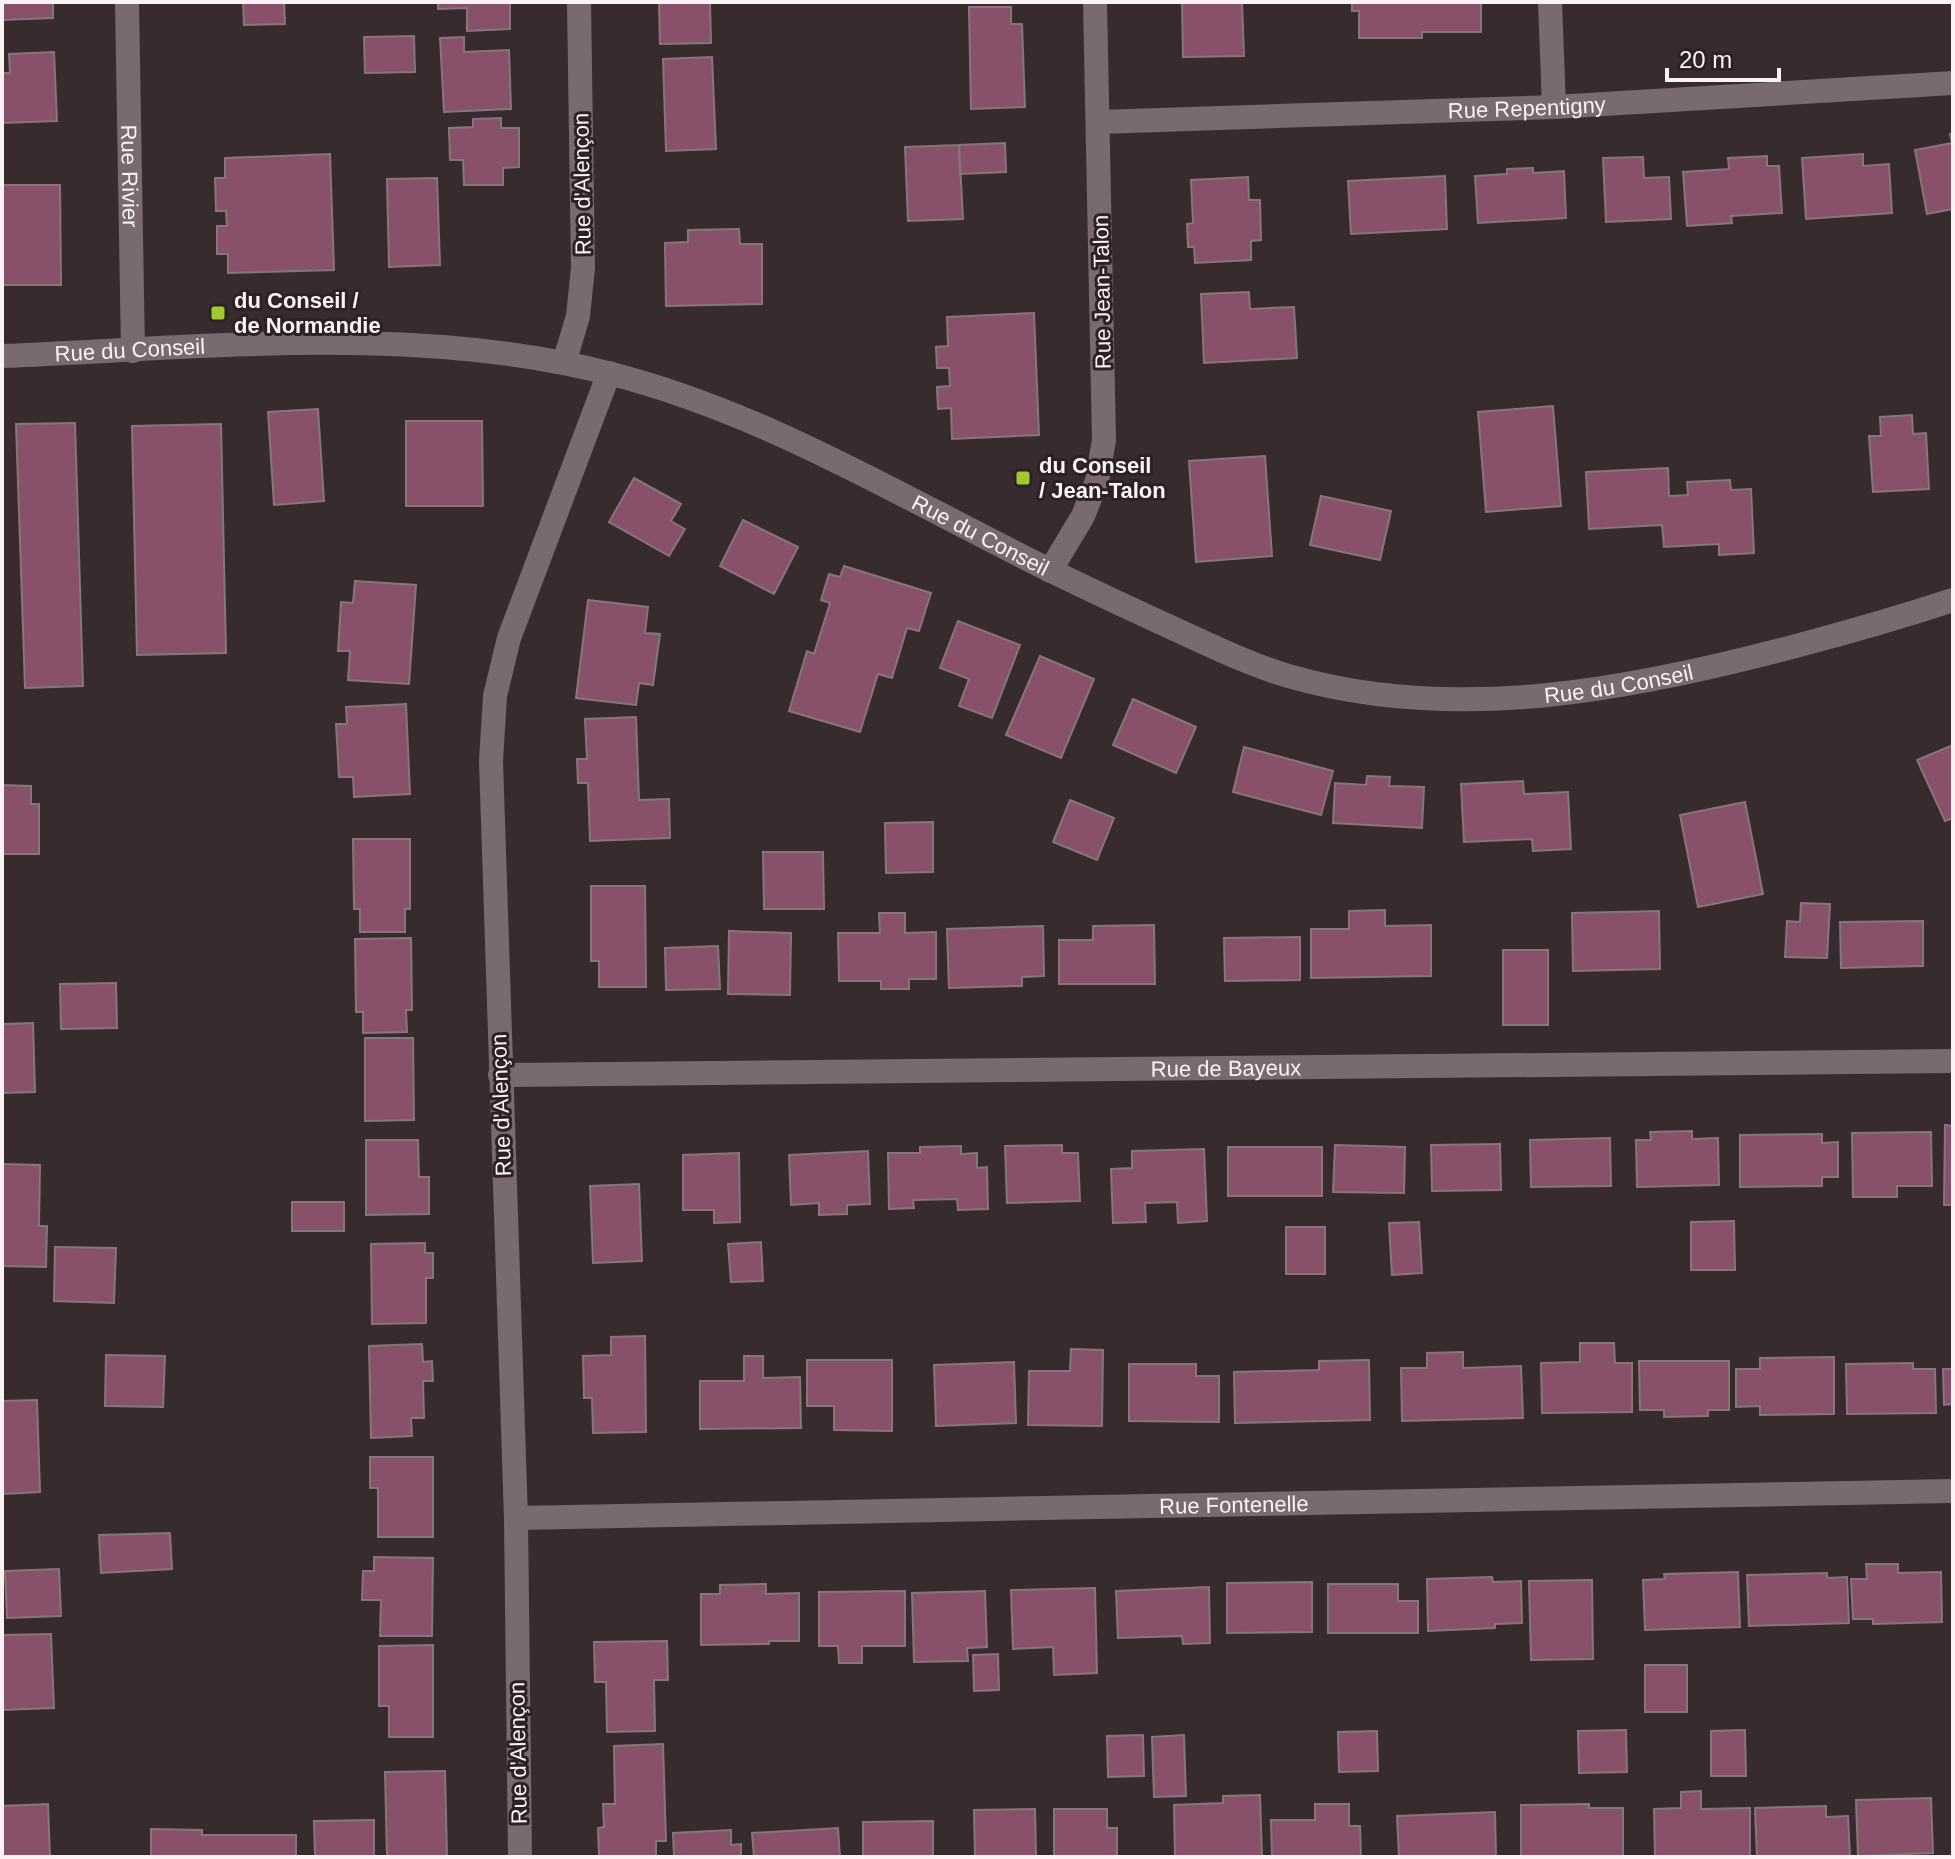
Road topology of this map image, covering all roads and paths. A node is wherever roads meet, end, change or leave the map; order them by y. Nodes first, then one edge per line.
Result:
1 (127, 2) edge
2 (579, 2) edge
3 (1095, 2) edge
4 (1550, 2) edge
5 (1953, 83) edge
6 (1554, 107) junction
7 (1099, 122) junction
8 (133, 351) junction
9 (2, 356) edge
10 (564, 363) junction
11 (609, 373) junction
12 (1050, 571) junction
13 (1953, 600) edge
14 (1953, 1061) edge
15 (500, 1075) junction
16 (1953, 1491) edge
17 (516, 1518) junction
18 (520, 1857) edge

1 - 8 street, Rue Rivier
2 - 10 street, Rue d'Alençon
3 - 7 street, Rue Jean-Talon
4 - 6 street
5 - 6 street, Rue Repentigny
6 - 7 street, Rue Repentigny
7 - 12 street, Rue Jean-Talon
8 - 9 street, Rue du Conseil
8 - 10 street, Rue du Conseil
10 - 11 street, Rue du Conseil
11 - 12 street, Rue du Conseil
11 - 15 street, Rue d'Alençon
12 - 13 street, Rue du Conseil
14 - 15 street, Rue de Bayeux
15 - 17 street, Rue d'Alençon
16 - 17 street, Rue Fontenelle
17 - 18 street, Rue d'Alençon

